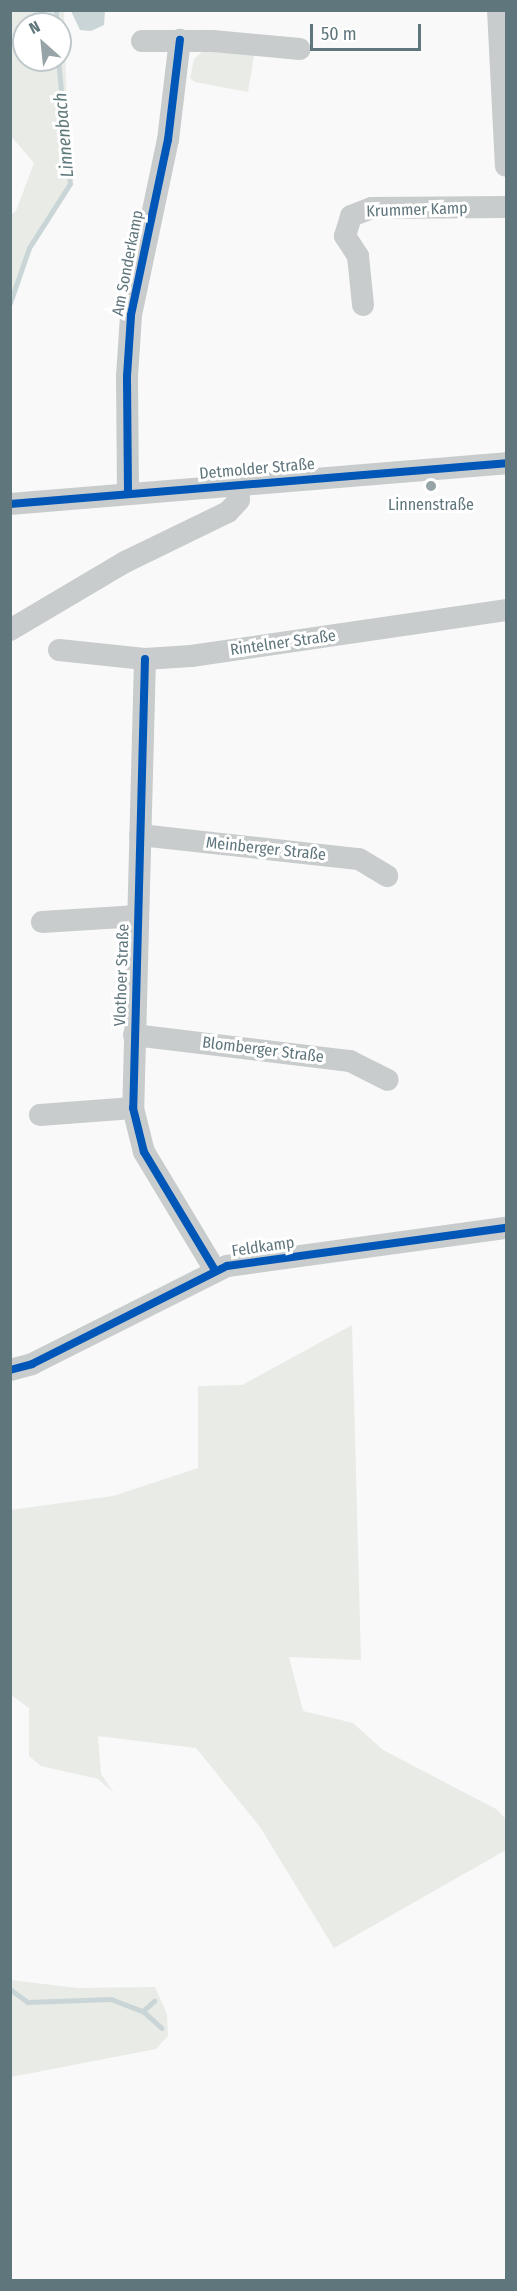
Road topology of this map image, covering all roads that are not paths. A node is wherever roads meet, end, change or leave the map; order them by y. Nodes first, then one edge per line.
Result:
1 (498, 10) edge
2 (180, 40) junction
3 (142, 41) dead end
4 (300, 49) dead end
5 (507, 166) edge
6 (507, 207) edge
7 (363, 305) dead end
8 (507, 463) edge
9 (238, 484) junction
10 (128, 493) junction
11 (10, 504) edge
12 (507, 610) edge
13 (10, 630) edge
14 (59, 650) dead end
15 (145, 659) junction
16 (140, 835) junction
17 (387, 876) dead end
18 (138, 916) junction
19 (42, 922) dead end
20 (134, 1035) junction
21 (388, 1080) dead end
22 (133, 1108) junction
23 (40, 1115) dead end
24 (507, 1228) edge
25 (215, 1270) junction
26 (10, 1370) edge

1 - 5 street
2 - 3 street
2 - 4 street
2 - 10 street, Am Sonderkamp
6 - 7 street, Krummer Kamp
8 - 9 street, Detmolder Straße
9 - 10 street, Detmolder Straße
9 - 13 street
10 - 11 street, Detmolder Straße
12 - 15 street, Rintelner Straße
14 - 15 street, Rintelner Straße
15 - 16 street, Vlothoer Straße
16 - 17 street, Meinberger Straße
16 - 18 street, Vlothoer Straße
18 - 19 street
18 - 20 street, Vlothoer Straße
20 - 21 street, Blomberger Straße
20 - 22 street, Vlothoer Straße
22 - 23 street
22 - 25 street, Vlothoer Straße
24 - 25 street, Feldkamp
25 - 26 street, Feldkamp

